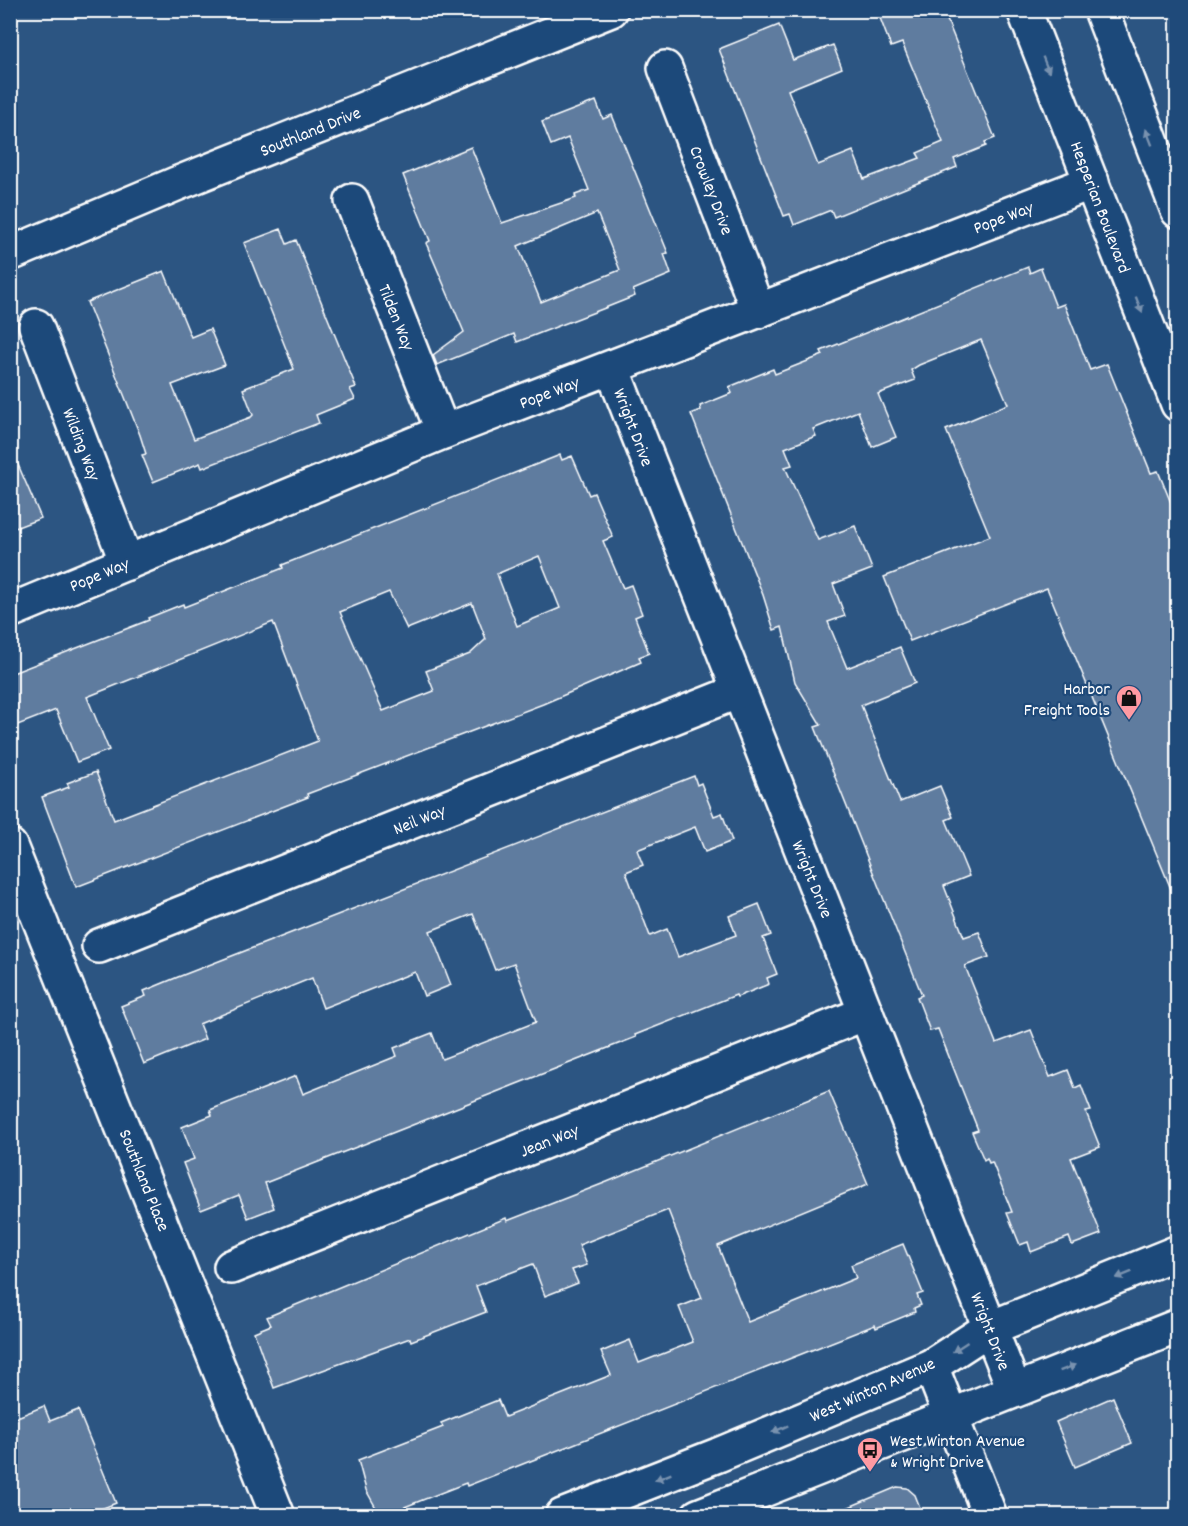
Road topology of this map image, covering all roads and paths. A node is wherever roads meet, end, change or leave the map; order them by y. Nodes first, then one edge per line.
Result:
1 (611, 10) edge
2 (1024, 10) edge
3 (1101, 10) edge
4 (665, 68) dead end
5 (1092, 182) junction
6 (352, 201) dead end
7 (1178, 211) edge
8 (10, 254) edge
9 (758, 311) junction
10 (36, 326) dead end
11 (612, 368) junction
12 (1178, 404) edge
13 (443, 432) junction
14 (127, 562) junction
15 (10, 611) edge
16 (739, 691) junction
17 (10, 846) edge
18 (99, 946) dead end
19 (866, 1013) junction
20 (1178, 1252) edge
21 (231, 1267) dead end
22 (1178, 1326) edge
23 (988, 1329) junction
24 (931, 1366) junction
25 (1014, 1389) junction
26 (950, 1414) junction
27 (612, 1507) edge
28 (278, 1515) edge
29 (562, 1515) edge
30 (698, 1515) edge
31 (990, 1515) edge

1 - 8 street, Southland Drive
2 -> 5 street, Hesperian Boulevard
7 -> 3 street
4 - 9 street, Crowley Drive
5 - 9 street, Pope Way
5 -> 12 street, Hesperian Boulevard
6 - 13 street, Tilden Way
9 - 11 street, Pope Way
10 - 14 street, Wilding Way
11 - 13 street, Pope Way
11 - 16 street, Wright Drive
13 - 14 street, Pope Way
14 - 15 street, Pope Way
16 - 18 street, Neil Way
16 - 19 street, Wright Drive
17 - 28 street, Southland Place
19 - 21 street, Jean Way
19 - 23 street, Wright Drive
20 -> 23 street, West Winton Avenue
25 -> 22 street
23 -> 24 street, West Winton Avenue
23 - 25 street, Wright Drive
24 - 26 street
24 -> 27 street, West Winton Avenue
25 - 26 street
26 - 30 street
26 - 31 street
27 - 29 street, West Winton Avenue

